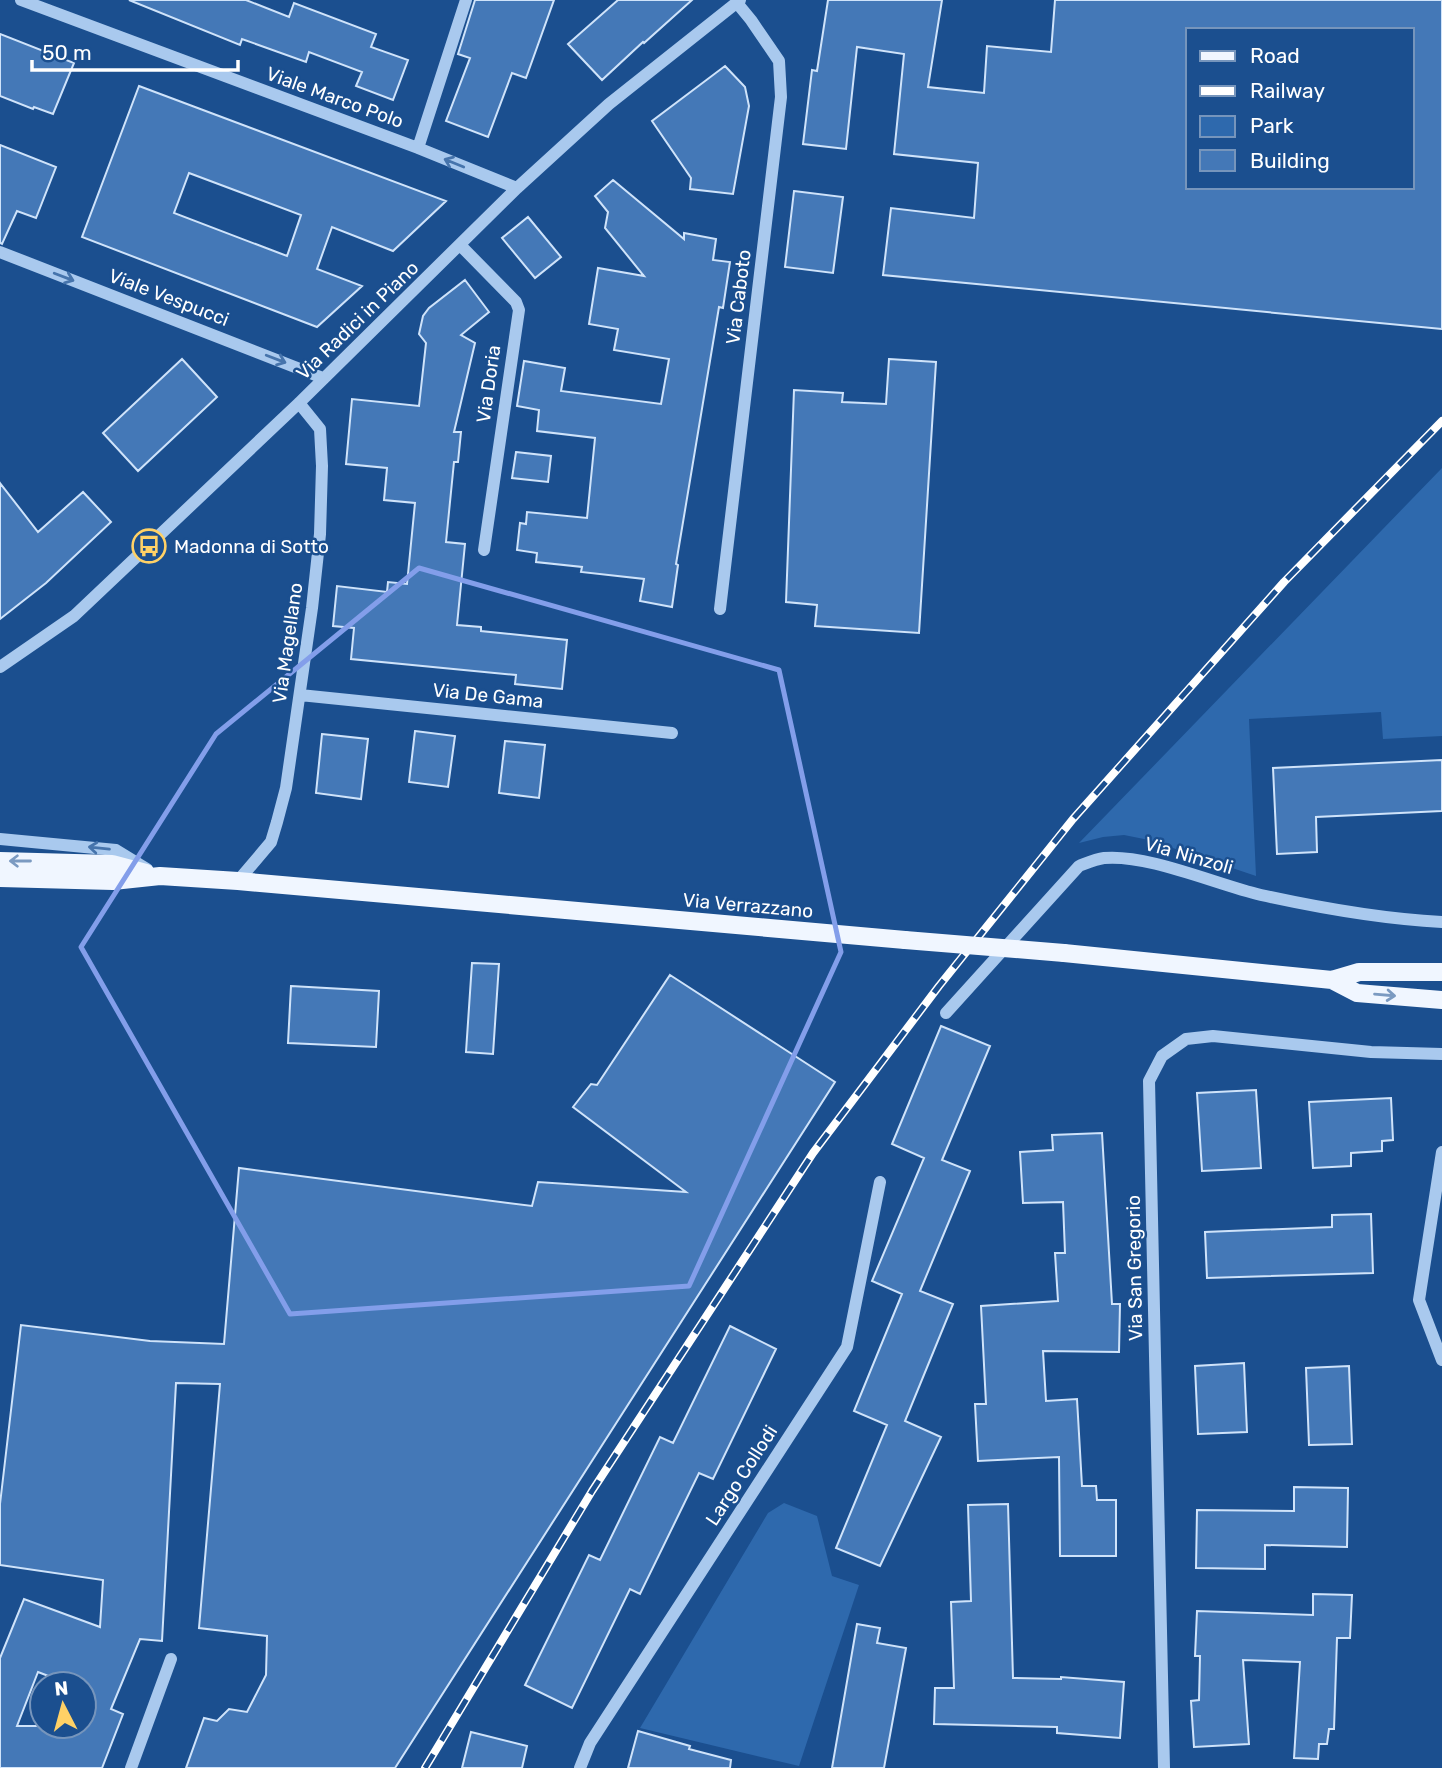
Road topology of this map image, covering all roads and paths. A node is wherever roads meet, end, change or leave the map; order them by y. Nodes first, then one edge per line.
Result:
1 (21, 0) edge
2 (466, 0) edge
3 (738, 1) edge
4 (418, 148) junction
5 (517, 188) junction
6 (461, 246) junction
7 (0, 252) edge
8 (323, 378) junction
9 (299, 403) junction
10 (484, 550) dead end
11 (720, 609) dead end
12 (0, 667) edge
13 (300, 695) junction
14 (672, 733) dead end
15 (0, 839) edge
16 (0, 861) edge
17 (160, 877) junction
18 (0, 878) edge
19 (238, 881) junction
20 (1442, 922) edge
21 (1442, 972) edge
22 (1332, 980) junction
23 (1442, 1000) edge
24 (946, 1013) dead end
25 (1442, 1054) edge
26 (1442, 1152) edge
27 (1440, 1179) edge
28 (880, 1182) dead end
29 (1442, 1360) edge
30 (171, 1659) dead end
31 (131, 1768) edge
32 (580, 1768) edge
33 (1164, 1768) edge

1 - 4 street, Viale Marco Polo
2 - 4 street
3 - 5 street, Via Radici in Piano
3 - 11 street, Via Caboto
5 -> 4 street, Viale Marco Polo
5 - 6 street, Via Radici in Piano
6 - 8 street, Via Radici in Piano
6 - 10 street, Via Doria
7 -> 8 street, Viale Vespucci
8 - 9 street, Via Radici in Piano
9 - 12 street, Via Radici in Piano
9 - 13 street, Via Magellano
13 - 14 street, Via De Gama
13 - 19 street, Via Magellano
17 -> 15 street, Via Verrazzano
17 -> 16 main road, Via Verrazzano
17 - 18 main road, Via Verrazzano
17 - 19 main road, Via Verrazzano
19 - 22 main road, Via Verrazzano, bridge
20 - 24 street, Via Ninzoli
21 - 22 main road, Via Verrazzano
22 -> 23 main road, Via Verrazzano
25 - 33 street, Via San Gregorio
26 - 27 street
27 - 29 street
28 - 32 street, Largo Collodi
30 - 31 street

